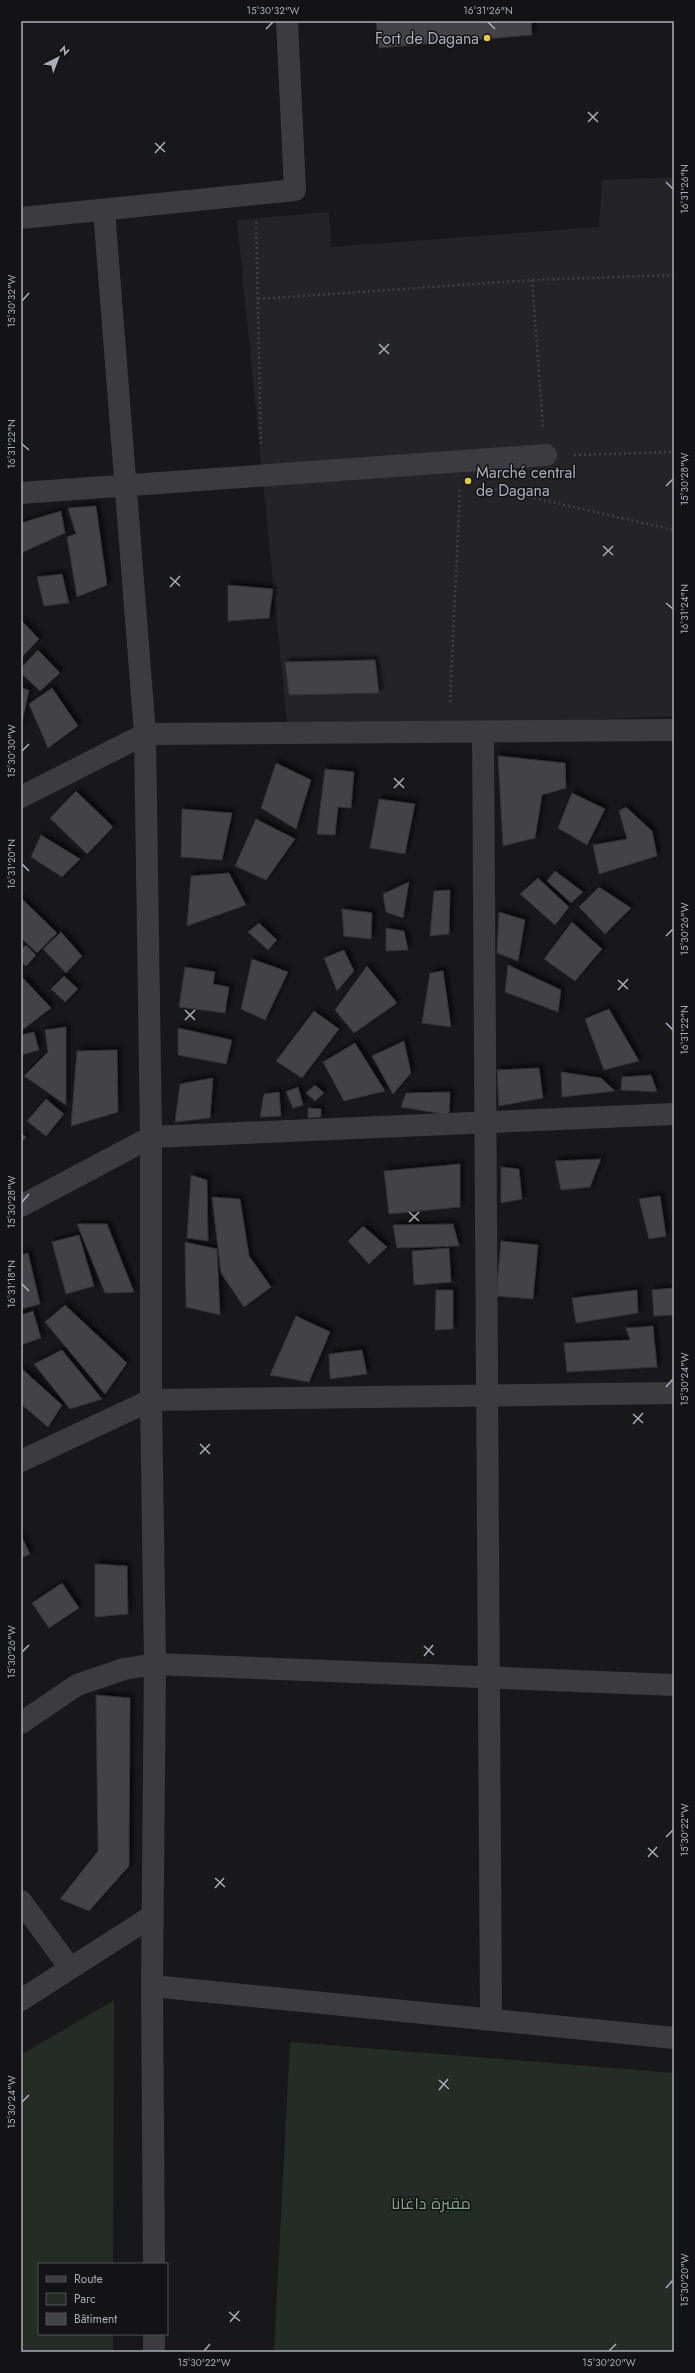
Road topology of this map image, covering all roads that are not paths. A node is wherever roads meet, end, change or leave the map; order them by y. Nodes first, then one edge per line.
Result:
1 (287, 21) edge
2 (104, 210) junction
3 (21, 218) edge
4 (546, 455) road end
5 (125, 485) junction
6 (21, 493) edge
7 (674, 730) edge
8 (483, 732) junction
9 (145, 734) junction
10 (21, 797) edge
11 (674, 1114) edge
12 (484, 1122) junction
13 (151, 1137) junction
14 (21, 1206) edge
15 (674, 1392) edge
16 (488, 1395) junction
17 (151, 1400) junction
18 (21, 1461) edge
19 (155, 1664) junction
20 (490, 1677) junction
21 (674, 1685) edge
22 (21, 1723) edge
23 (21, 1901) edge
24 (152, 1916) junction
25 (70, 1968) junction
26 (152, 1986) junction
27 (21, 2000) edge
28 (491, 2020) junction
29 (674, 2038) edge
30 (154, 2263) edge
31 (154, 2335) edge
32 (154, 2352) edge

1 - 2 street
2 - 3 street
2 - 5 street
4 - 5 street
5 - 6 street
5 - 9 street
7 - 8 street
8 - 9 street
8 - 12 street
9 - 10 street
9 - 13 street
11 - 12 street
12 - 13 street
12 - 16 street
13 - 14 street
13 - 17 street
15 - 16 street
16 - 17 street
16 - 20 street
17 - 18 street
17 - 19 street
19 - 20 street
19 - 22 street
19 - 24 street
20 - 21 street
20 - 28 street
23 - 25 street
24 - 25 street
24 - 26 street
25 - 27 street
26 - 28 street
26 - 30 street
28 - 29 street
31 - 32 street

